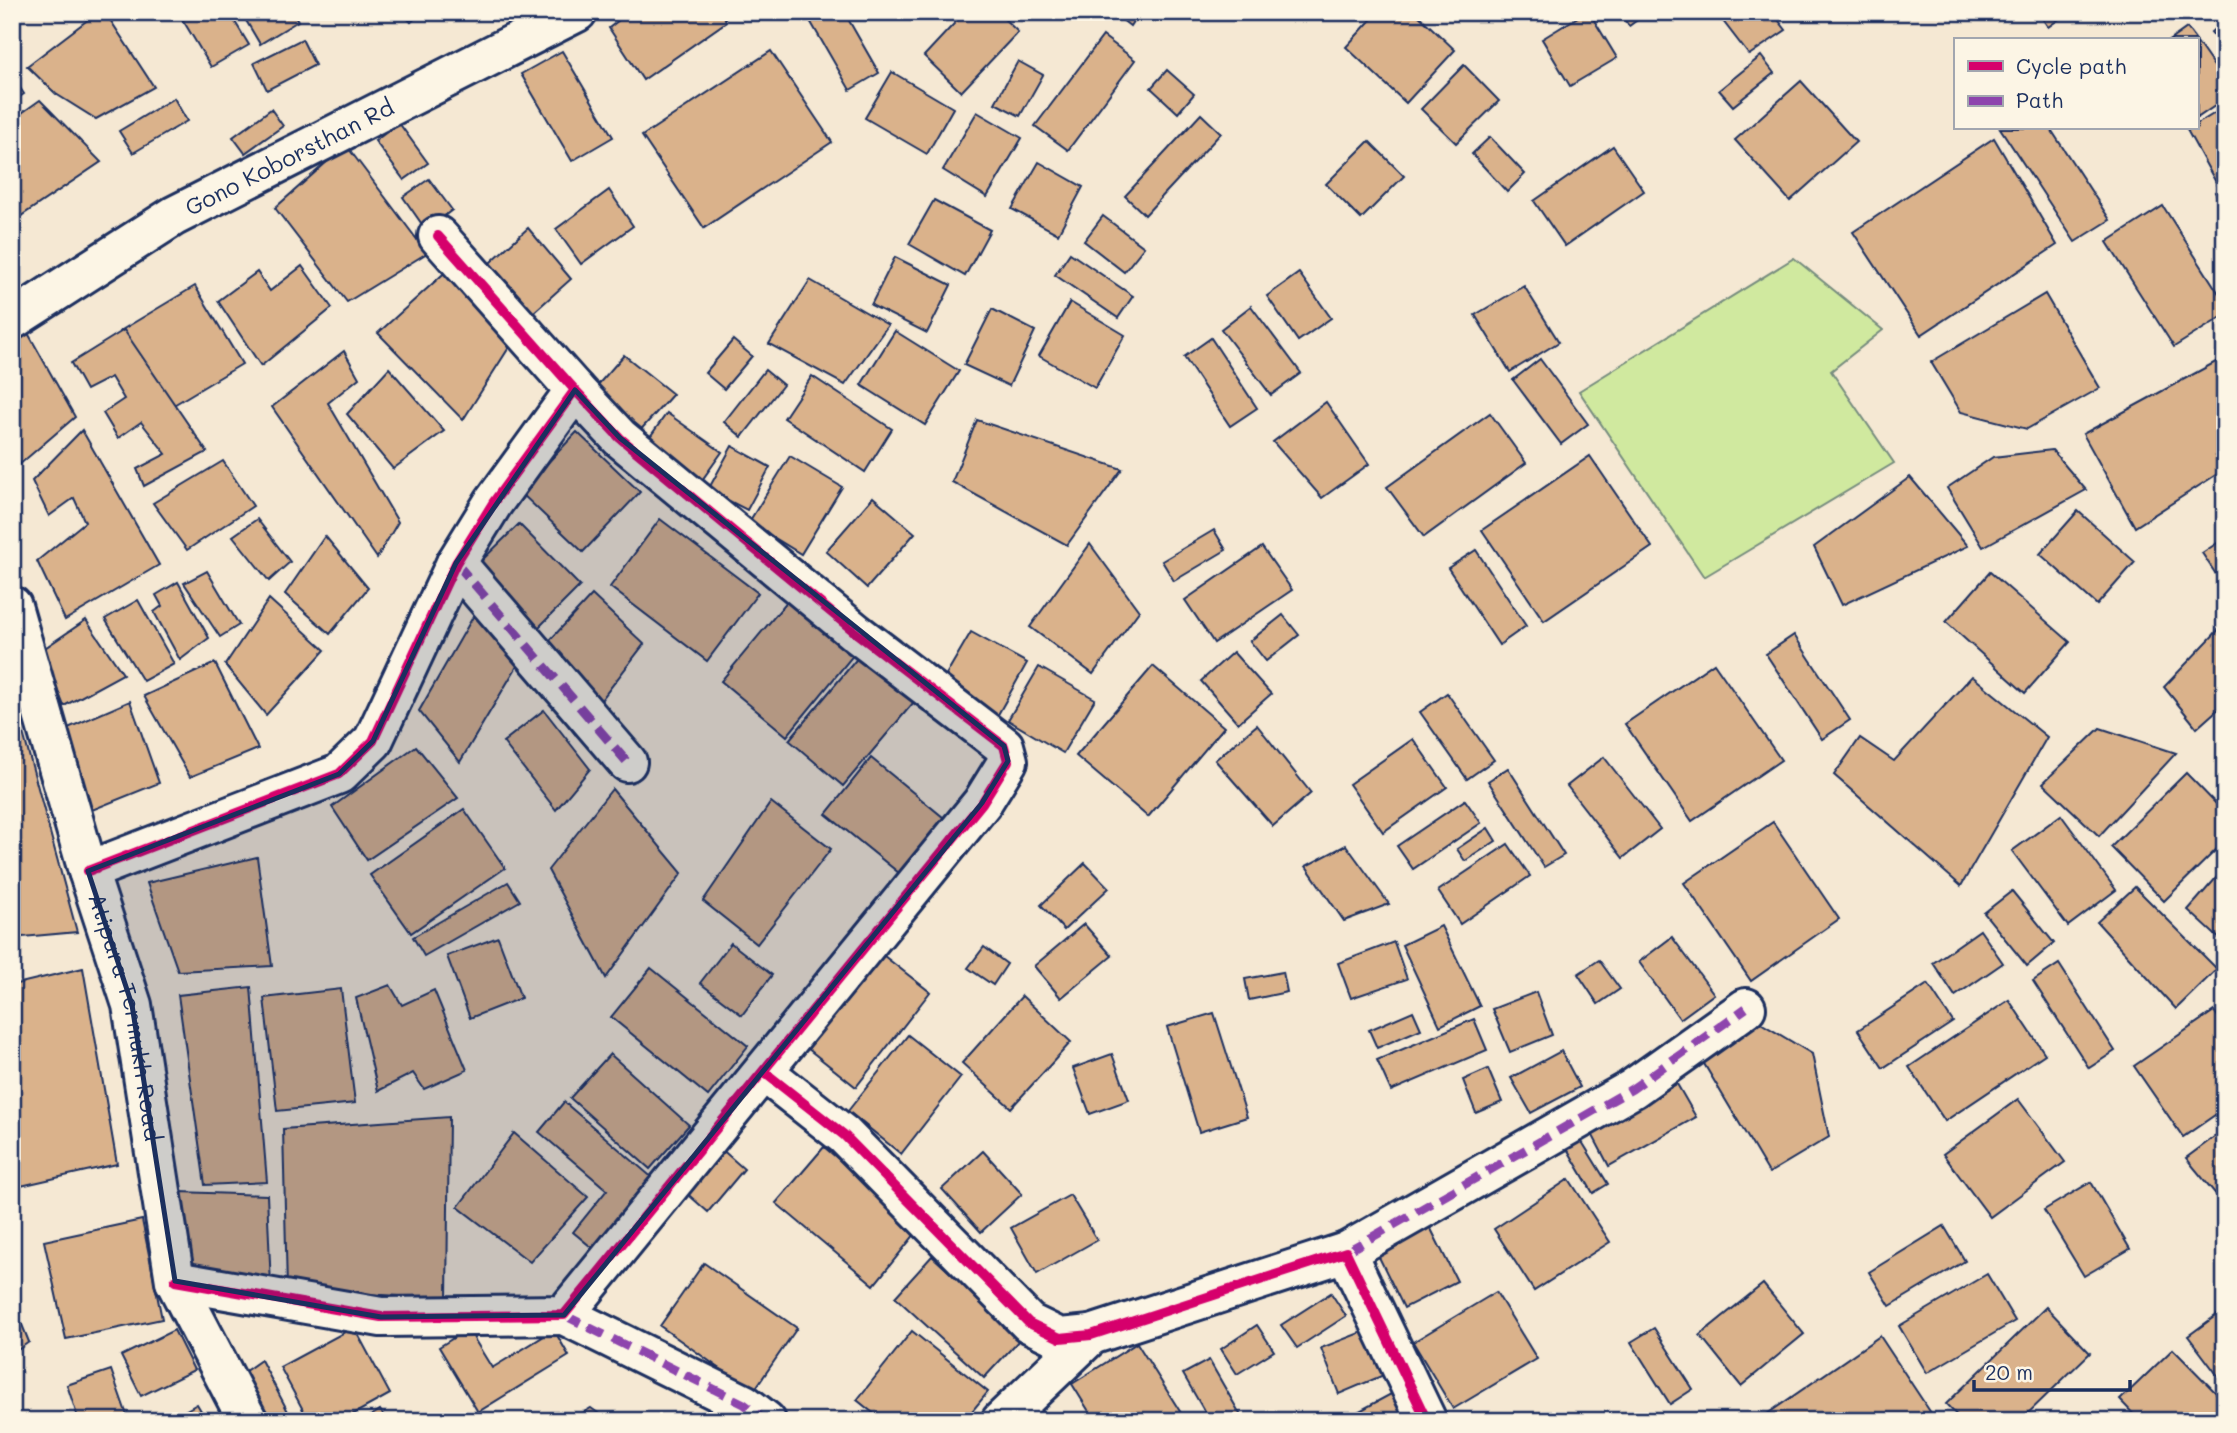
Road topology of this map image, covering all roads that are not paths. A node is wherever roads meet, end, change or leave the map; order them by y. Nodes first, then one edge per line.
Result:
1 (578, 12) edge
2 (438, 236) dead end
3 (12, 320) edge
4 (575, 390) junction
5 (456, 563) junction
6 (12, 606) edge
7 (627, 762) dead end
8 (88, 871) junction
9 (1746, 1008) dead end
10 (764, 1072) junction
11 (1346, 1252) junction
12 (175, 1281) junction
13 (564, 1315) junction
14 (1091, 1335) junction
15 (248, 1421) edge
16 (766, 1421) edge
17 (1000, 1421) edge
18 (1427, 1421) edge

1 - 3 street, Gono Koborsthan Rd
2 - 4 street
4 - 5 street
4 - 10 street
5 - 7 street
5 - 8 street
6 - 8 street, Atipara Termukh Road
8 - 12 street, Atipara Termukh Road
9 - 11 street
10 - 13 street
10 - 14 street
11 - 14 street
11 - 18 street
12 - 13 street
12 - 15 street, Atipara Termukh Road
13 - 16 street
14 - 17 street

